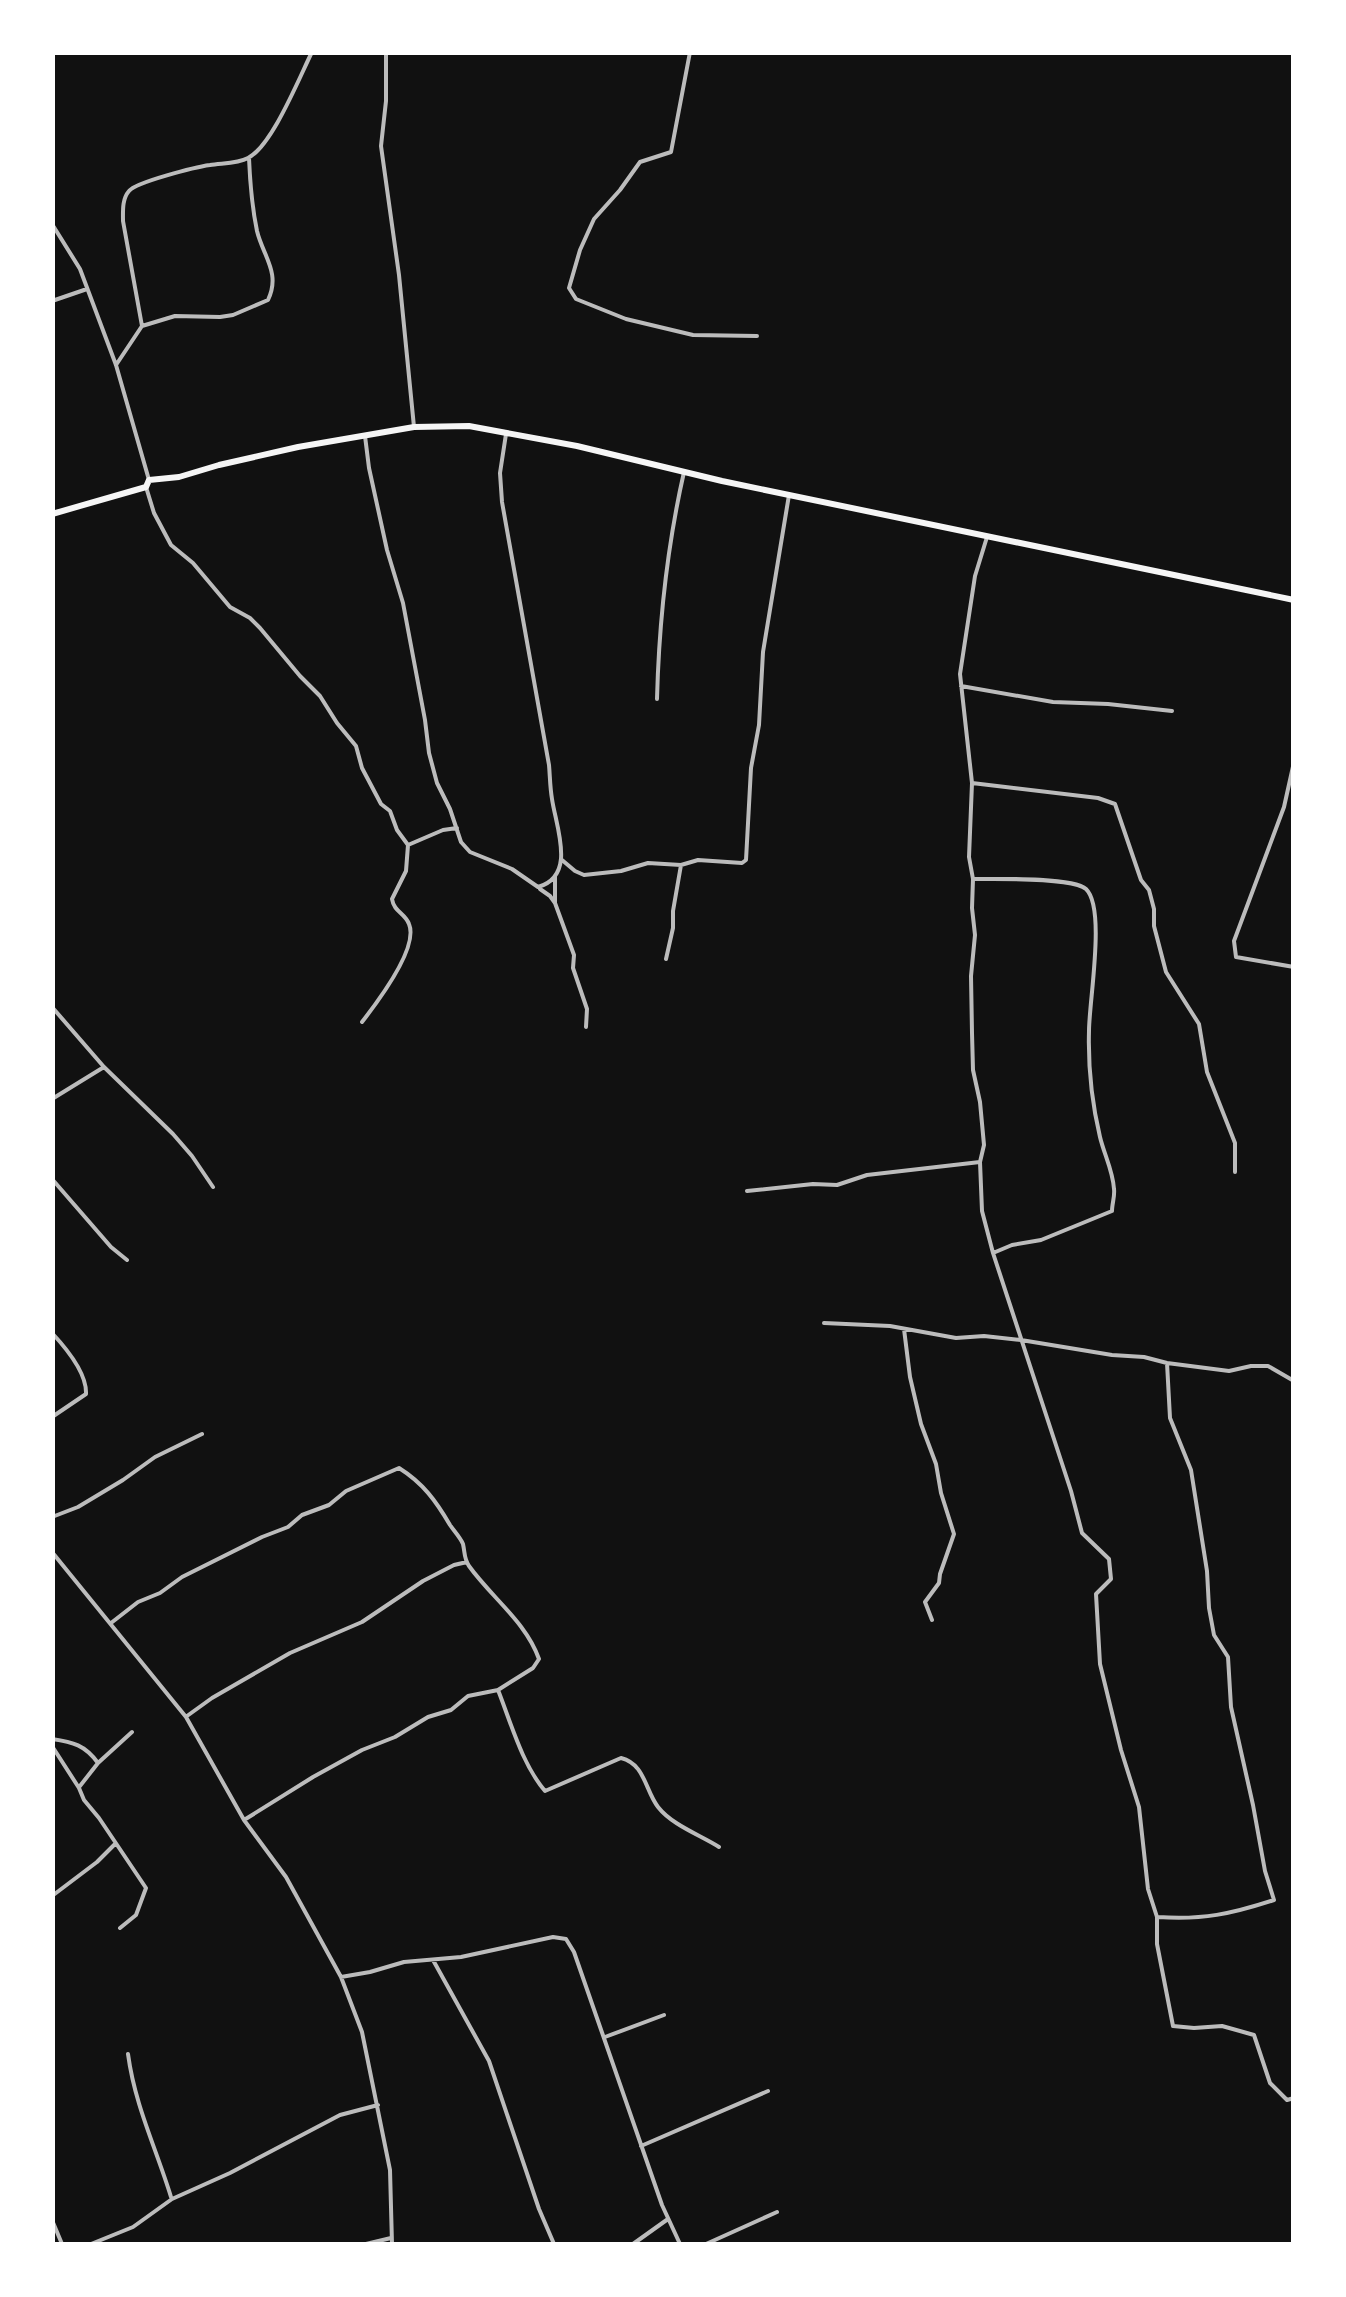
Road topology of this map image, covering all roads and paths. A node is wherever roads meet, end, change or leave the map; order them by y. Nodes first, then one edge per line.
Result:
1 (312, 52) edge
2 (386, 52) edge
3 (690, 52) edge
4 (249, 158) junction
5 (52, 224) edge
6 (86, 290) junction
7 (52, 301) edge
8 (142, 326) junction
9 (757, 336) dead end
10 (116, 365) junction
11 (414, 428) junction
12 (506, 431) junction
13 (365, 436) junction
14 (684, 472) junction
15 (147, 483) junction
16 (789, 494) junction
17 (52, 514) edge
18 (987, 537) junction
19 (1294, 600) edge
20 (961, 686) junction
21 (657, 699) dead end
22 (1172, 710) dead end
23 (1294, 762) edge
24 (972, 783) junction
25 (457, 828) junction
26 (408, 846) junction
27 (562, 860) junction
28 (681, 865) junction
29 (555, 877) junction
30 (973, 879) junction
31 (538, 888) junction
32 (554, 903) junction
33 (666, 959) dead end
34 (1294, 968) edge
35 (52, 1008) edge
36 (362, 1022) dead end
37 (586, 1028) dead end
38 (104, 1067) junction
39 (52, 1099) edge
40 (980, 1162) junction
41 (1235, 1172) dead end
42 (52, 1179) edge
43 (213, 1188) dead end
44 (747, 1191) dead end
45 (993, 1252) junction
46 (127, 1260) dead end
47 (824, 1323) dead end
48 (904, 1329) junction
49 (52, 1333) edge
50 (1020, 1340) junction
51 (1167, 1363) junction
52 (1294, 1381) edge
53 (52, 1417) edge
54 (202, 1434) dead end
55 (52, 1517) edge
56 (52, 1552) edge
57 (466, 1562) junction
58 (932, 1620) dead end
59 (111, 1623) junction
60 (498, 1690) junction
61 (186, 1717) junction
62 (132, 1732) dead end
63 (52, 1739) edge
64 (52, 1746) edge
65 (98, 1763) junction
66 (79, 1788) junction
67 (244, 1820) junction
68 (115, 1844) junction
69 (719, 1846) dead end
70 (52, 1896) edge
71 (1158, 1917) junction
72 (120, 1928) dead end
73 (432, 1960) junction
74 (341, 1977) junction
75 (664, 2015) dead end
76 (605, 2036) junction
77 (128, 2054) dead end
78 (768, 2092) dead end
79 (1294, 2098) edge
80 (378, 2105) junction
81 (641, 2146) junction
82 (172, 2199) junction
83 (777, 2212) dead end
84 (668, 2219) junction
85 (52, 2220) edge
86 (391, 2241) edge
87 (62, 2244) edge
88 (92, 2244) edge
89 (366, 2244) edge
90 (554, 2244) edge
91 (632, 2244) edge
92 (680, 2244) edge
93 (706, 2244) edge

1 - 4 street
2 - 11 street
3 - 9 street
4 - 8 street
4 - 8 street
5 - 6 street
6 - 7 street
6 - 10 street
8 - 10 street
10 - 15 street
11 - 12 main road
11 - 13 main road
12 - 14 main road
12 - 27 street
13 - 15 main road
13 - 25 street
14 - 16 main road
14 - 21 street
15 - 17 main road
15 - 26 street
16 - 18 main road
16 - 28 street
18 - 19 main road
18 - 20 street
20 - 22 street
20 - 24 street
23 - 34 street
24 - 30 street
24 - 41 street
25 - 26 street
25 - 31 street
26 - 36 street
27 - 28 street
27 - 29 street
28 - 33 street
29 - 31 street
29 - 32 street
30 - 40 street
30 - 45 street
31 - 32 street
32 - 37 street
35 - 38 street
38 - 39 street
38 - 43 street
40 - 44 street
40 - 45 street
42 - 46 street
45 - 50 street
47 - 48 street
48 - 50 street
48 - 58 street
49 - 53 street
50 - 51 street
50 - 71 street
51 - 52 street
51 - 71 street
54 - 55 street
56 - 59 street
57 - 59 street
57 - 60 street
57 - 61 street
59 - 61 street
60 - 67 street
60 - 69 street
61 - 67 street
62 - 65 street
63 - 65 street
64 - 66 street
65 - 66 street
66 - 68 street
67 - 74 street
68 - 70 street
68 - 72 street
71 - 79 street
73 - 74 street
73 - 76 street
73 - 90 street
74 - 80 street
75 - 76 street
76 - 81 street
77 - 82 street
78 - 81 street
80 - 82 street
80 - 86 street
81 - 84 street
82 - 88 street
83 - 93 street
84 - 91 street
84 - 92 street
85 - 87 street
86 - 89 street

